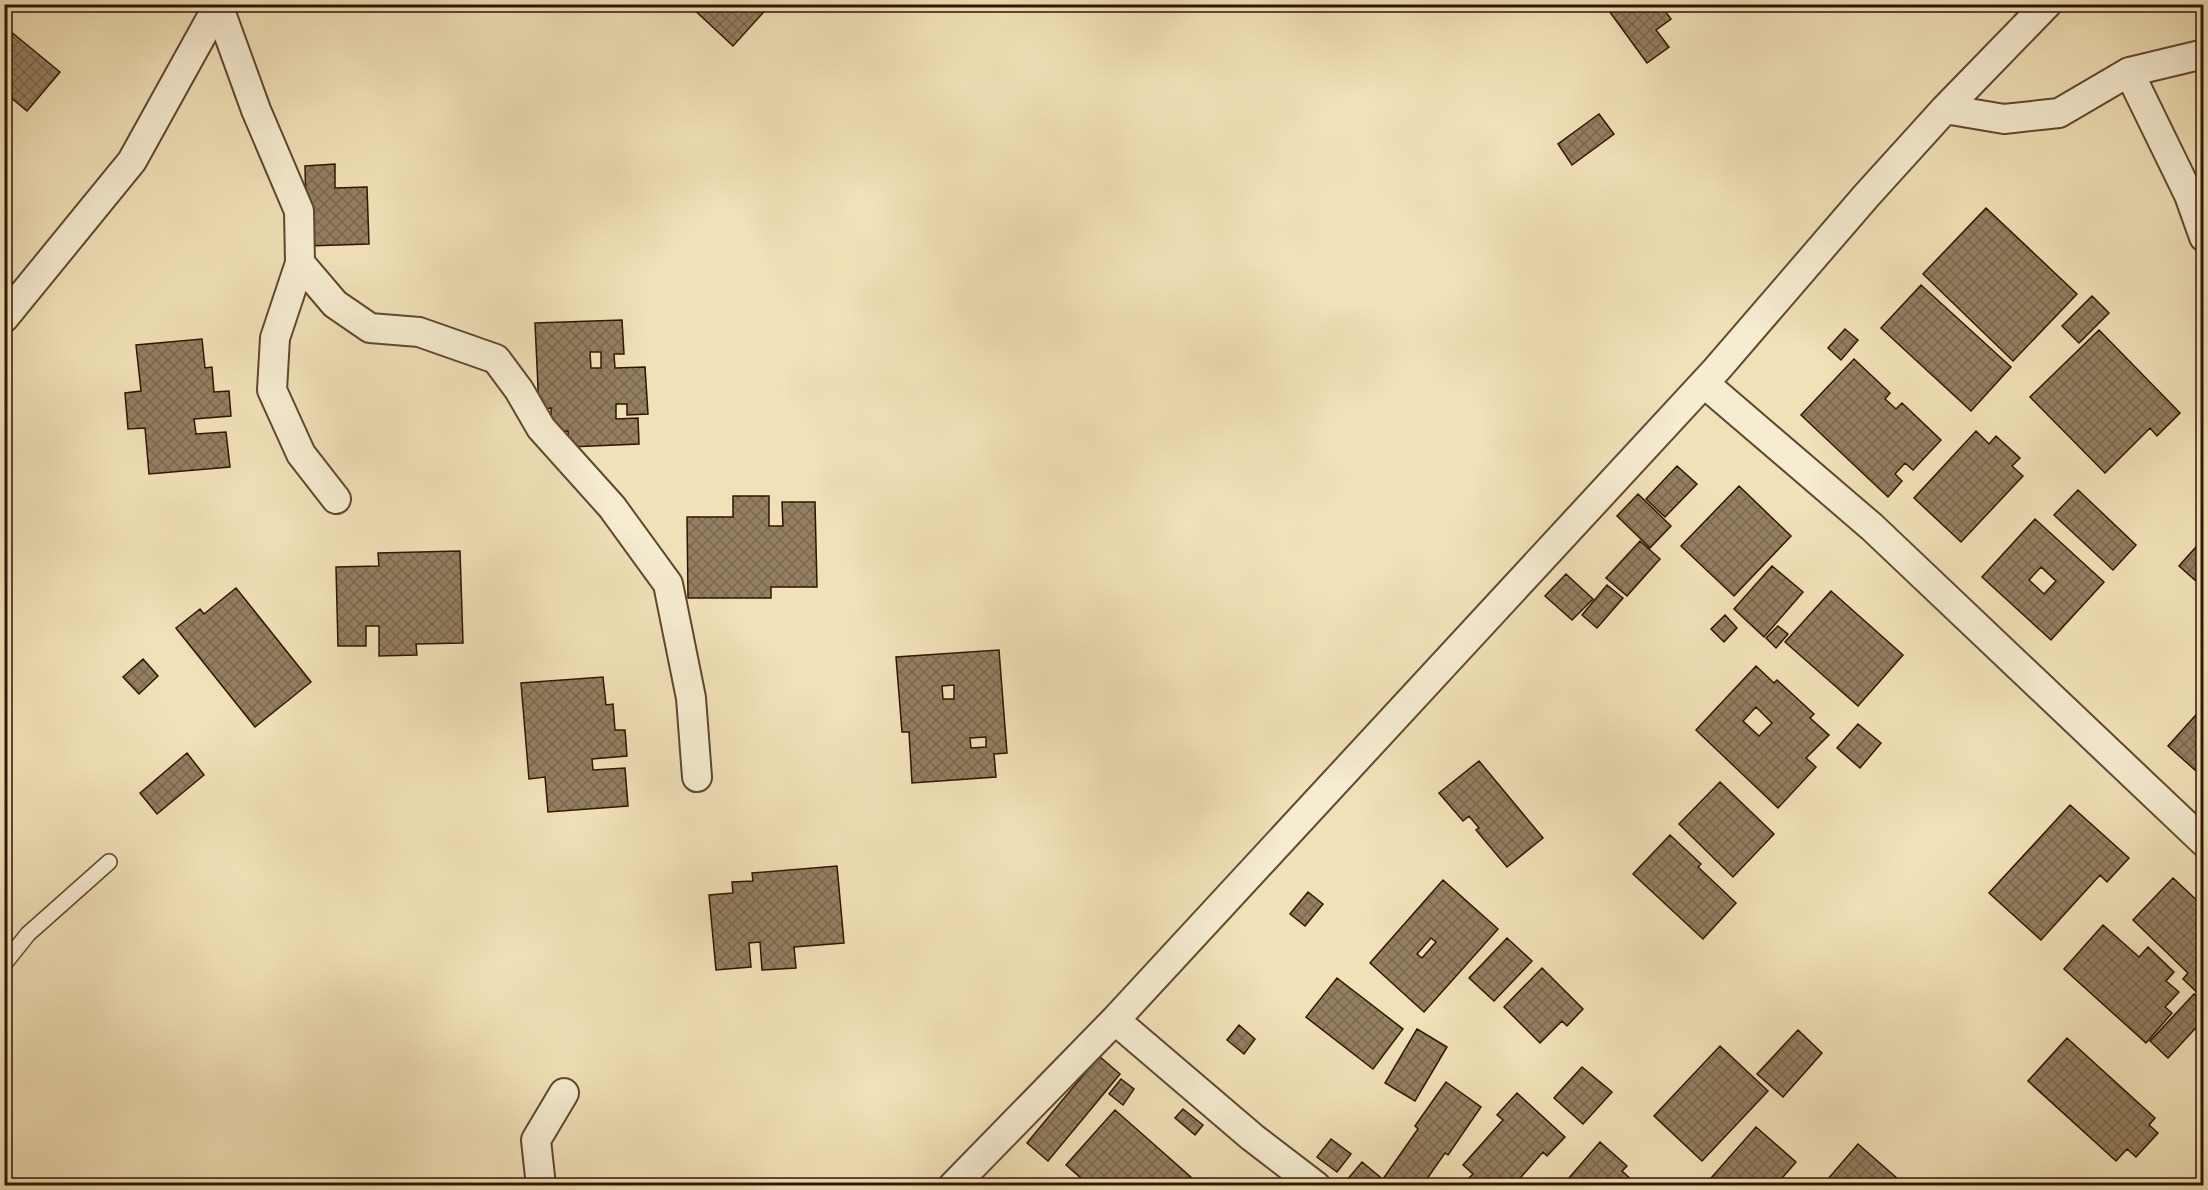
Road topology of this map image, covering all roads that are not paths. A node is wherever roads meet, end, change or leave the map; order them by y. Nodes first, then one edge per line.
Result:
1 (2047, 4) edge
2 (218, 5) edge
3 (2204, 54) edge
4 (2129, 72) junction
5 (1945, 109) junction
6 (2204, 237) edge
7 (300, 263) junction
8 (4, 318) edge
9 (1704, 383) junction
10 (336, 499) dead end
11 (697, 777) dead end
12 (2204, 842) edge
13 (109, 862) dead end
14 (4, 964) edge
15 (1115, 1020) junction
16 (564, 1093) dead end
17 (541, 1185) edge
18 (953, 1185) edge
19 (1316, 1185) edge

1 - 5 street
2 - 7 street
2 - 8 street
3 - 4 street
4 - 5 street
4 - 6 street
5 - 9 street
7 - 10 street
7 - 11 street
9 - 12 street
9 - 15 street
13 - 14 lane
15 - 18 street
15 - 19 street
16 - 17 street

